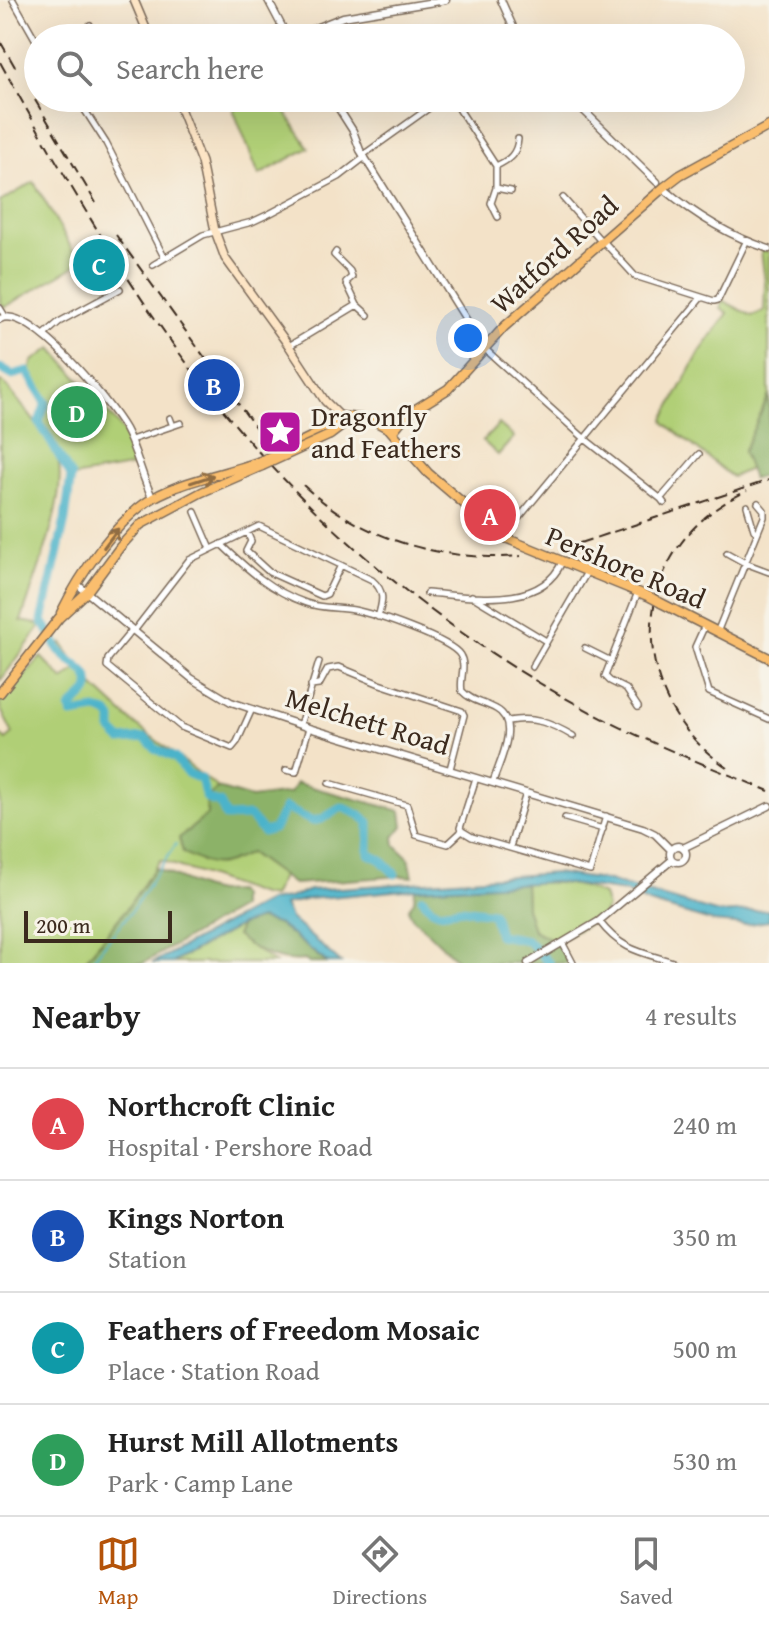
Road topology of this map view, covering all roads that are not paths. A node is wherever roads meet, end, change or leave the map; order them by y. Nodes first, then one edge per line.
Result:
1 (13, 0) edge
2 (134, 0) edge
3 (268, 0) edge
4 (446, 0) edge
5 (501, 0) edge
6 (27, 24) edge
7 (144, 24) edge
8 (281, 24) edge
9 (325, 24) edge
10 (512, 24) edge
11 (86, 112) edge
12 (181, 112) edge
13 (341, 112) edge
14 (424, 112) edge
15 (461, 112) edge
16 (585, 112) edge
17 (769, 126) edge
18 (518, 139) dead end
19 (364, 156) junction
20 (496, 166) junction
21 (660, 185) junction
22 (496, 188) junction
23 (511, 191) dead end
24 (563, 198) dead end
25 (498, 217) dead end
26 (215, 231) junction
27 (602, 240) junction
28 (746, 242) junction
29 (769, 249) edge
30 (333, 256) dead end
31 (164, 257) junction
32 (153, 265) dead end
33 (120, 289) dead end
34 (700, 299) junction
35 (357, 305) junction
36 (0, 308) edge
37 (368, 315) dead end
38 (6, 317) edge
39 (44, 335) junction
40 (289, 346) junction
41 (484, 348) junction
42 (170, 418) dead end
43 (342, 420) junction
44 (181, 423) dead end
45 (394, 425) junction
46 (173, 426) junction
47 (585, 439) junction
48 (131, 440) junction
49 (699, 454) dead end
50 (258, 464) junction
51 (153, 499) junction
52 (758, 503) dead end
53 (747, 506) dead end
54 (766, 511) edge
55 (195, 512) dead end
56 (161, 513) junction
57 (247, 532) junction
58 (758, 532) junction
59 (503, 537) junction
60 (221, 544) junction
61 (211, 549) junction
62 (727, 553) dead end
63 (562, 562) junction
64 (745, 563) junction
65 (341, 565) junction
66 (587, 572) junction
67 (769, 572) edge
68 (78, 585) junction
69 (87, 592) junction
70 (638, 592) junction
71 (427, 593) dead end
72 (471, 596) junction
73 (378, 617) junction
74 (59, 618) junction
75 (705, 625) junction
76 (718, 630) junction
77 (133, 631) junction
78 (546, 641) junction
79 (585, 648) dead end
80 (769, 658) edge
81 (609, 660) junction
82 (319, 662) dead end
83 (532, 667) dead end
84 (311, 686) junction
85 (0, 693) edge
86 (638, 707) dead end
87 (252, 709) junction
88 (769, 719) edge
89 (508, 721) junction
90 (300, 725) junction
91 (309, 728) junction
92 (573, 736) dead end
93 (450, 769) junction
94 (286, 770) dead end
95 (476, 777) junction
96 (493, 782) junction
97 (329, 783) dead end
98 (526, 792) junction
99 (769, 806) edge
100 (606, 816) junction
101 (565, 818) dead end
102 (603, 829) junction
103 (462, 831) junction
104 (510, 847) junction
105 (683, 848) junction
106 (670, 849) junction
107 (672, 860) junction
108 (599, 921) junction
109 (563, 944) junction
110 (673, 962) edge
111 (528, 963) edge
112 (573, 963) edge

1 - 6 street
2 - 7 main road
3 - 8 street
4 - 9 street
5 - 10 street
11 - 31 street
12 - 26 main road
13 - 19 street
14 - 19 street
15 - 20 street
16 - 21 street
17 - 21 main road, Watford Road
18 - 20 street
19 - 26 street
19 - 41 street
20 - 22 street
21 - 27 main road, Watford Road
21 - 28 street
22 - 23 street
22 - 25 street
24 - 27 street
26 - 31 street
26 - 40 main road
27 - 34 street
27 - 41 main road, Watford Road
28 - 29 street
28 - 34 street
30 - 35 street
31 - 32 street
33 - 39 street
34 - 47 street
35 - 37 street
35 - 40 street
36 - 38 street
38 - 39 street
39 - 48 street
40 - 43 main road
41 - 45 main road, Watford Road
41 - 47 street
42 - 46 street
43 - 45 main road
43 - 50 main road, bridge
43 - 50 main road, bridge
44 - 46 street
45 - 59 main road, Pershore Road
46 - 48 street
47 - 49 street
47 - 59 street
48 - 51 street
51 -> 50 main road
50 - 56 main road
51 - 56 main road
68 -> 51 main road
52 - 54 street
53 - 58 street
54 - 58 street
55 - 61 street
56 - 69 main road
57 - 60 street
57 - 65 street
57 - 65 street
58 - 64 street
59 - 63 main road, Pershore Road
60 - 61 street
60 - 73 street
61 - 77 street
62 - 64 street
63 - 66 main road, Pershore Road
63 - 72 street
64 - 67 street
64 - 76 street
65 - 73 street
66 - 70 main road, Pershore Road
66 - 78 street
68 - 69 street, Melchett Road
68 - 74 main road
69 - 74 main road
69 - 77 street, Melchett Road
70 - 75 main road, Pershore Road, bridge
70 - 81 street
71 - 72 street
72 - 78 street
73 - 89 street
74 - 85 main road
75 - 76 main road, Pershore Road
75 - 88 street
76 - 80 main road, Pershore Road
77 - 87 street, Melchett Road
77 - 87 street
78 - 83 street
79 - 81 street
81 - 86 street
82 - 84 street
84 - 90 street
84 - 93 street
87 - 90 street, Melchett Road
89 - 92 street
89 - 96 street
90 - 91 street, Melchett Road
91 - 93 street, Melchett Road
91 - 94 street
93 - 95 street, Melchett Road
95 - 96 street, Melchett Road
95 - 103 street
96 - 98 street, Melchett Road
97 - 103 street
98 - 100 street, Melchett Road
98 - 104 street
99 - 105 street
100 - 102 street
100 - 106 street, Melchett Road
101 - 102 street
102 - 104 street
103 - 104 street
105 - 106 street
105 - 107 street
106 - 107 street
107 - 108 street
108 - 109 street
108 - 110 street
109 - 111 street
109 - 112 street

